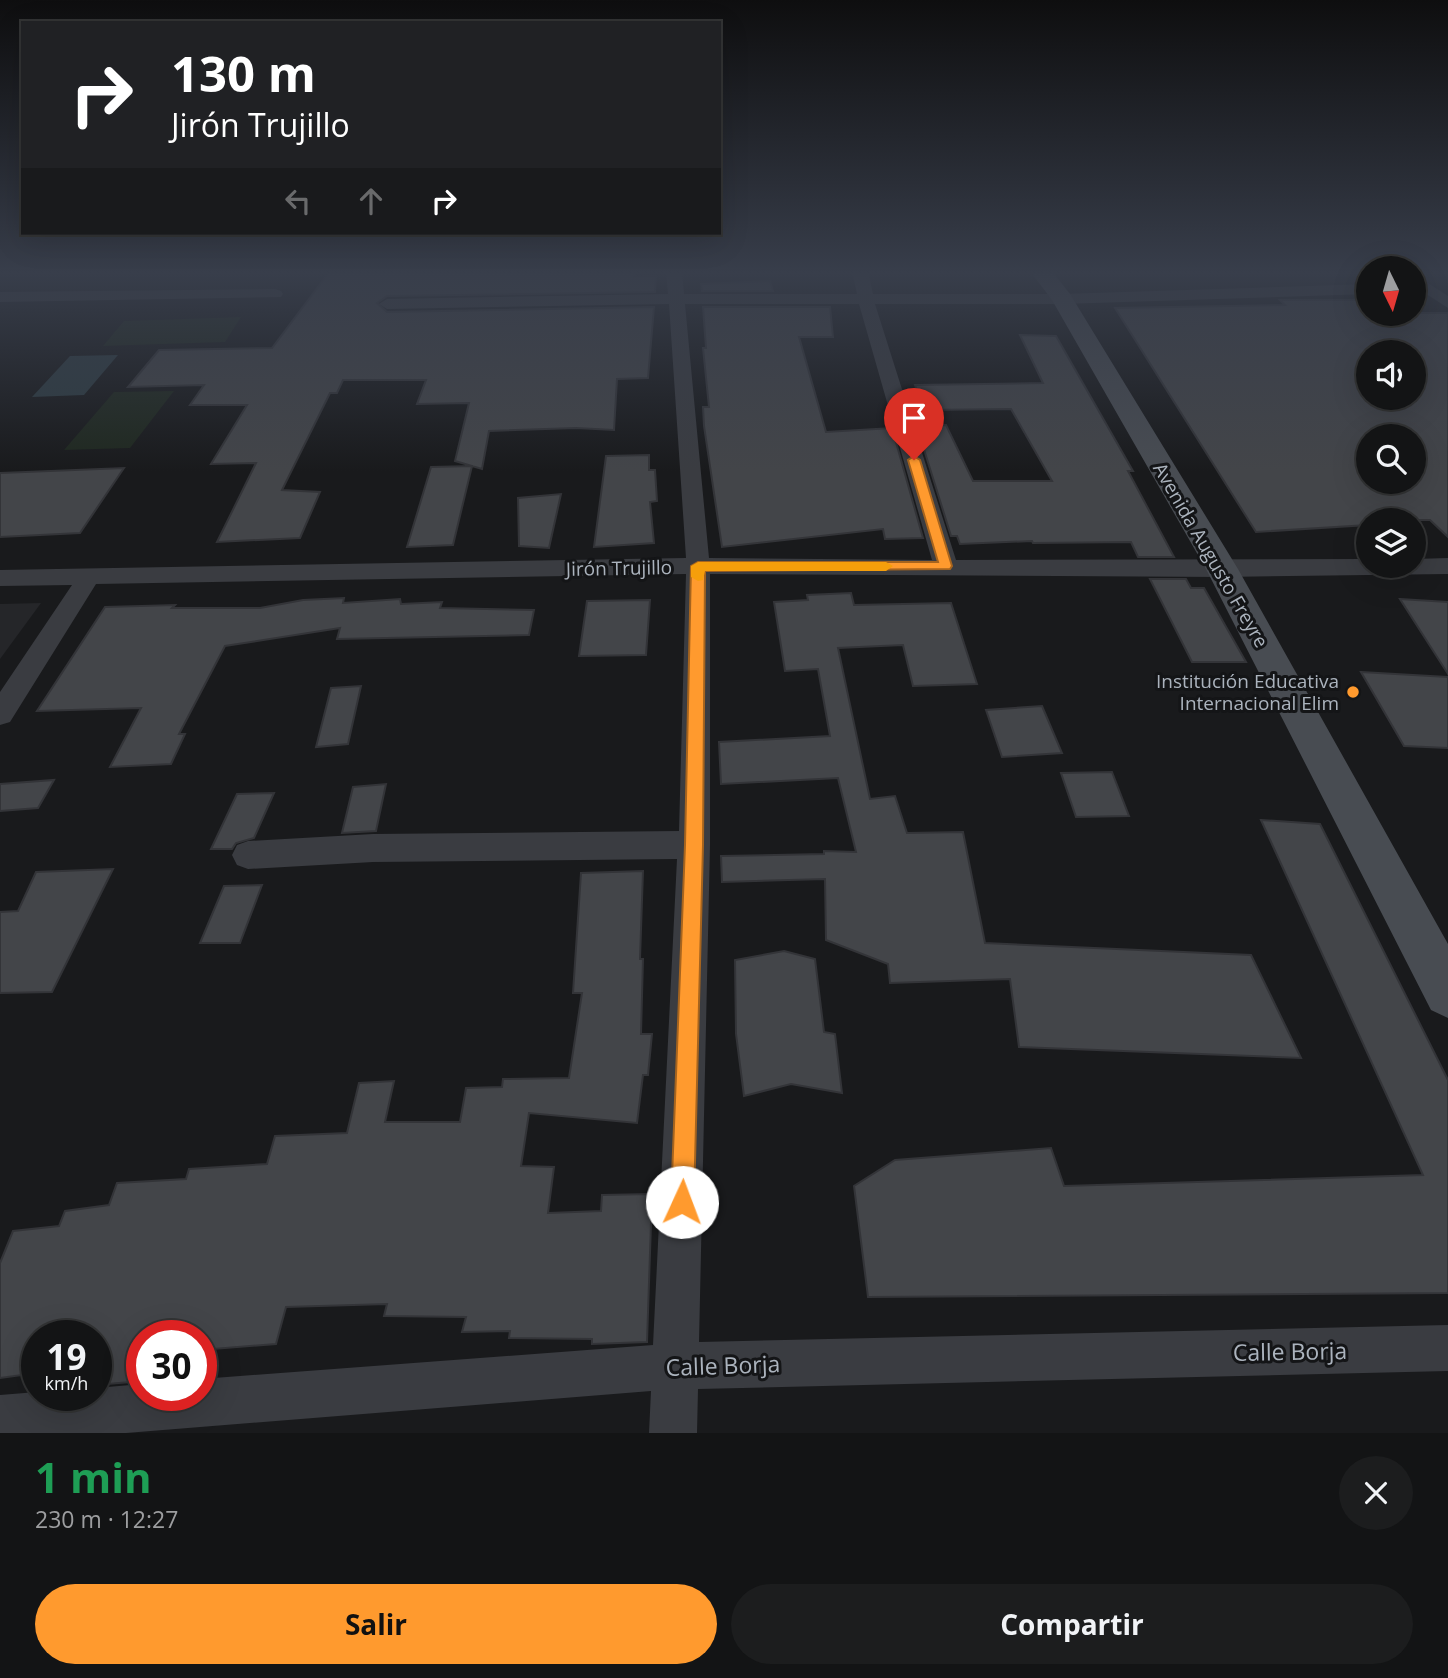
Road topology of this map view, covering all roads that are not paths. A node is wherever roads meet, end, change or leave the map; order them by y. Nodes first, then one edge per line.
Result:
1 (679, 338) edge
2 (877, 338) edge
3 (1085, 338) edge
4 (698, 566) junction
5 (946, 566) junction
6 (1448, 566) edge
7 (1222, 569) junction
8 (89, 577) junction
9 (0, 578) edge
10 (0, 715) edge
11 (694, 845) junction
12 (248, 855) dead end
13 (1448, 993) edge
14 (1448, 1348) edge
15 (677, 1366) junction
16 (0, 1419) edge
17 (673, 1433) edge

1 - 4 street
2 - 5 street
3 - 7 main road, Avenida Augusto Freyre
4 - 5 street, Jirón Trujillo
4 - 8 street, Jirón Trujillo
4 - 11 street
5 - 7 street, Jirón Trujillo
6 - 7 street, Jirón Trujillo
7 - 13 main road, Avenida Augusto Freyre
8 - 9 street, Jirón Trujillo
8 - 10 street
11 - 12 street
11 - 15 street
14 - 15 street, Calle Borja
15 - 16 street, Calle Borja
15 - 17 street

